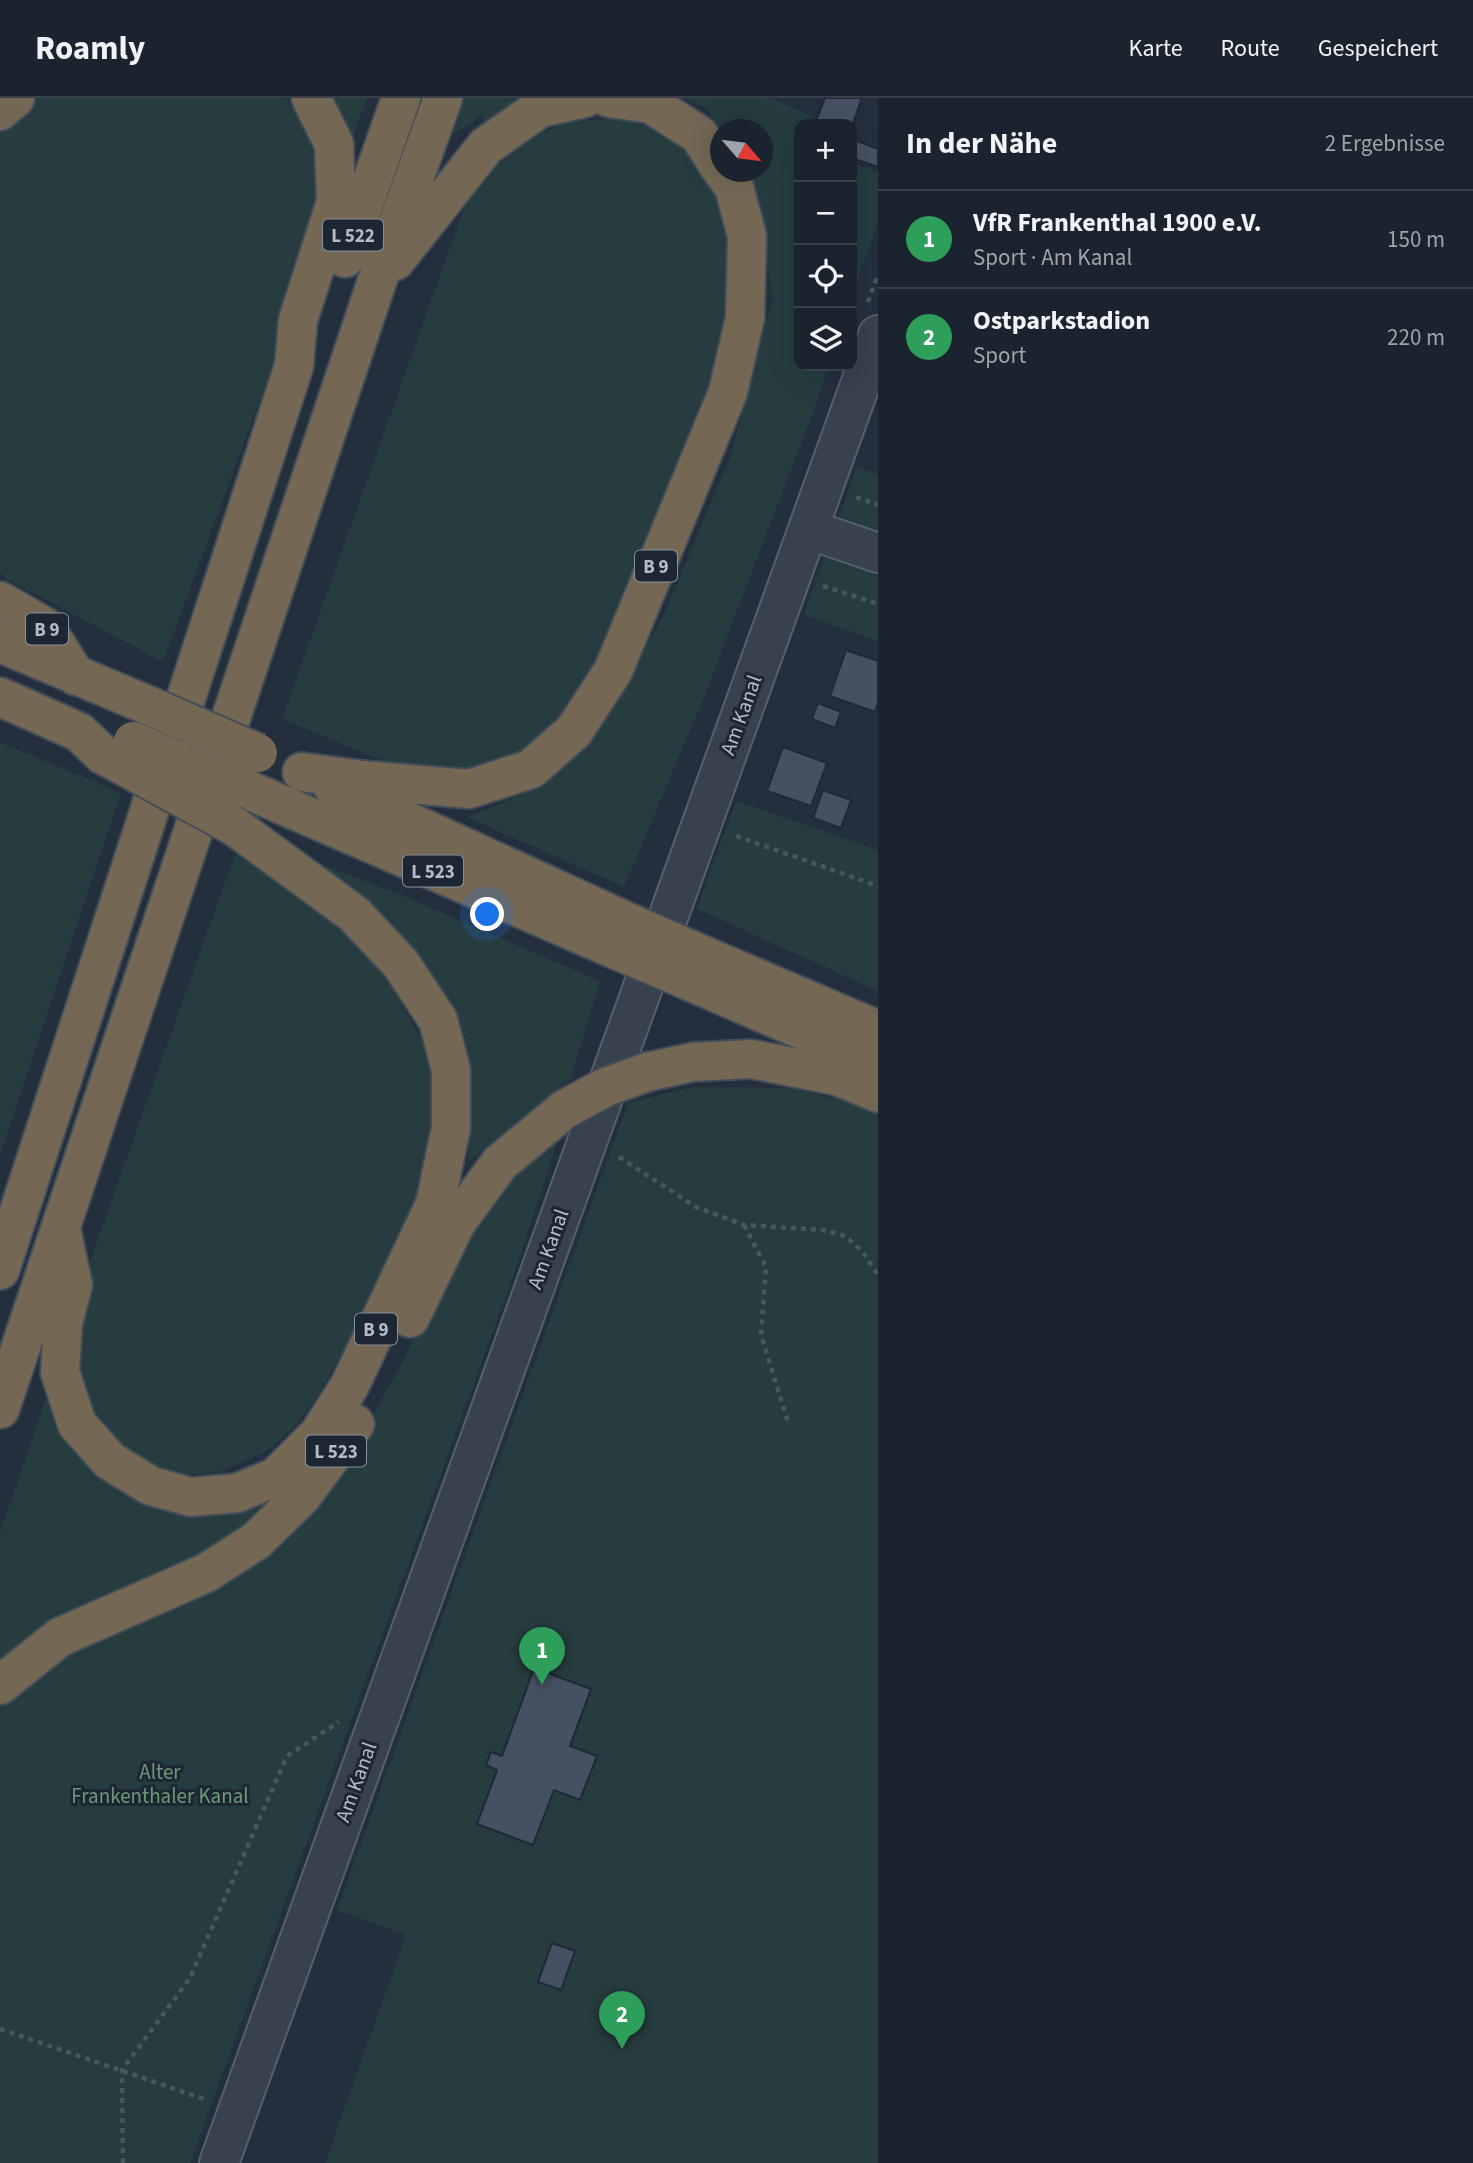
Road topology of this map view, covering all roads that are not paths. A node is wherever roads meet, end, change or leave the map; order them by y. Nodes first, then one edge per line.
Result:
1 (15, 98) edge
2 (312, 98) edge
3 (401, 98) edge
4 (443, 98) edge
5 (585, 98) edge
6 (609, 98) edge
7 (0, 111) edge
8 (710, 151) edge
9 (731, 182) edge
10 (376, 284) junction
11 (878, 335) edge
12 (294, 366) junction
13 (808, 529) junction
14 (878, 553) edge
15 (0, 601) edge
16 (0, 643) edge
17 (76, 676) junction
18 (0, 697) edge
19 (129, 753) junction
20 (302, 772) junction
21 (626, 938) junction
22 (685, 964) junction
23 (878, 1030) edge
24 (878, 1063) edge
25 (878, 1093) edge
26 (60, 1228) junction
27 (0, 1270) edge
28 (0, 1409) edge
29 (0, 1685) edge
30 (219, 2163) edge

1 - 7 highway
2 - 12 highway
3 - 12 highway, L 522
4 - 10 highway, L 522
5 - 10 highway
6 - 8 highway, B 9
9 - 20 highway, B 9
10 - 26 highway
11 - 13 street, Am Kanal
12 - 27 highway
13 - 14 street
13 - 30 street, Am Kanal
15 - 17 highway, B 9
16 - 17 highway, B 9
17 - 20 highway, B 9, bridge
18 - 19 highway, B 9
19 - 21 highway, L 523, bridge
19 - 26 highway, B 9, bridge
20 - 21 highway, L 523
21 - 22 highway, L 523, bridge
22 - 23 highway, L 523
22 - 24 highway, L 523
25 - 29 highway, L 523, bridge
26 - 28 highway

